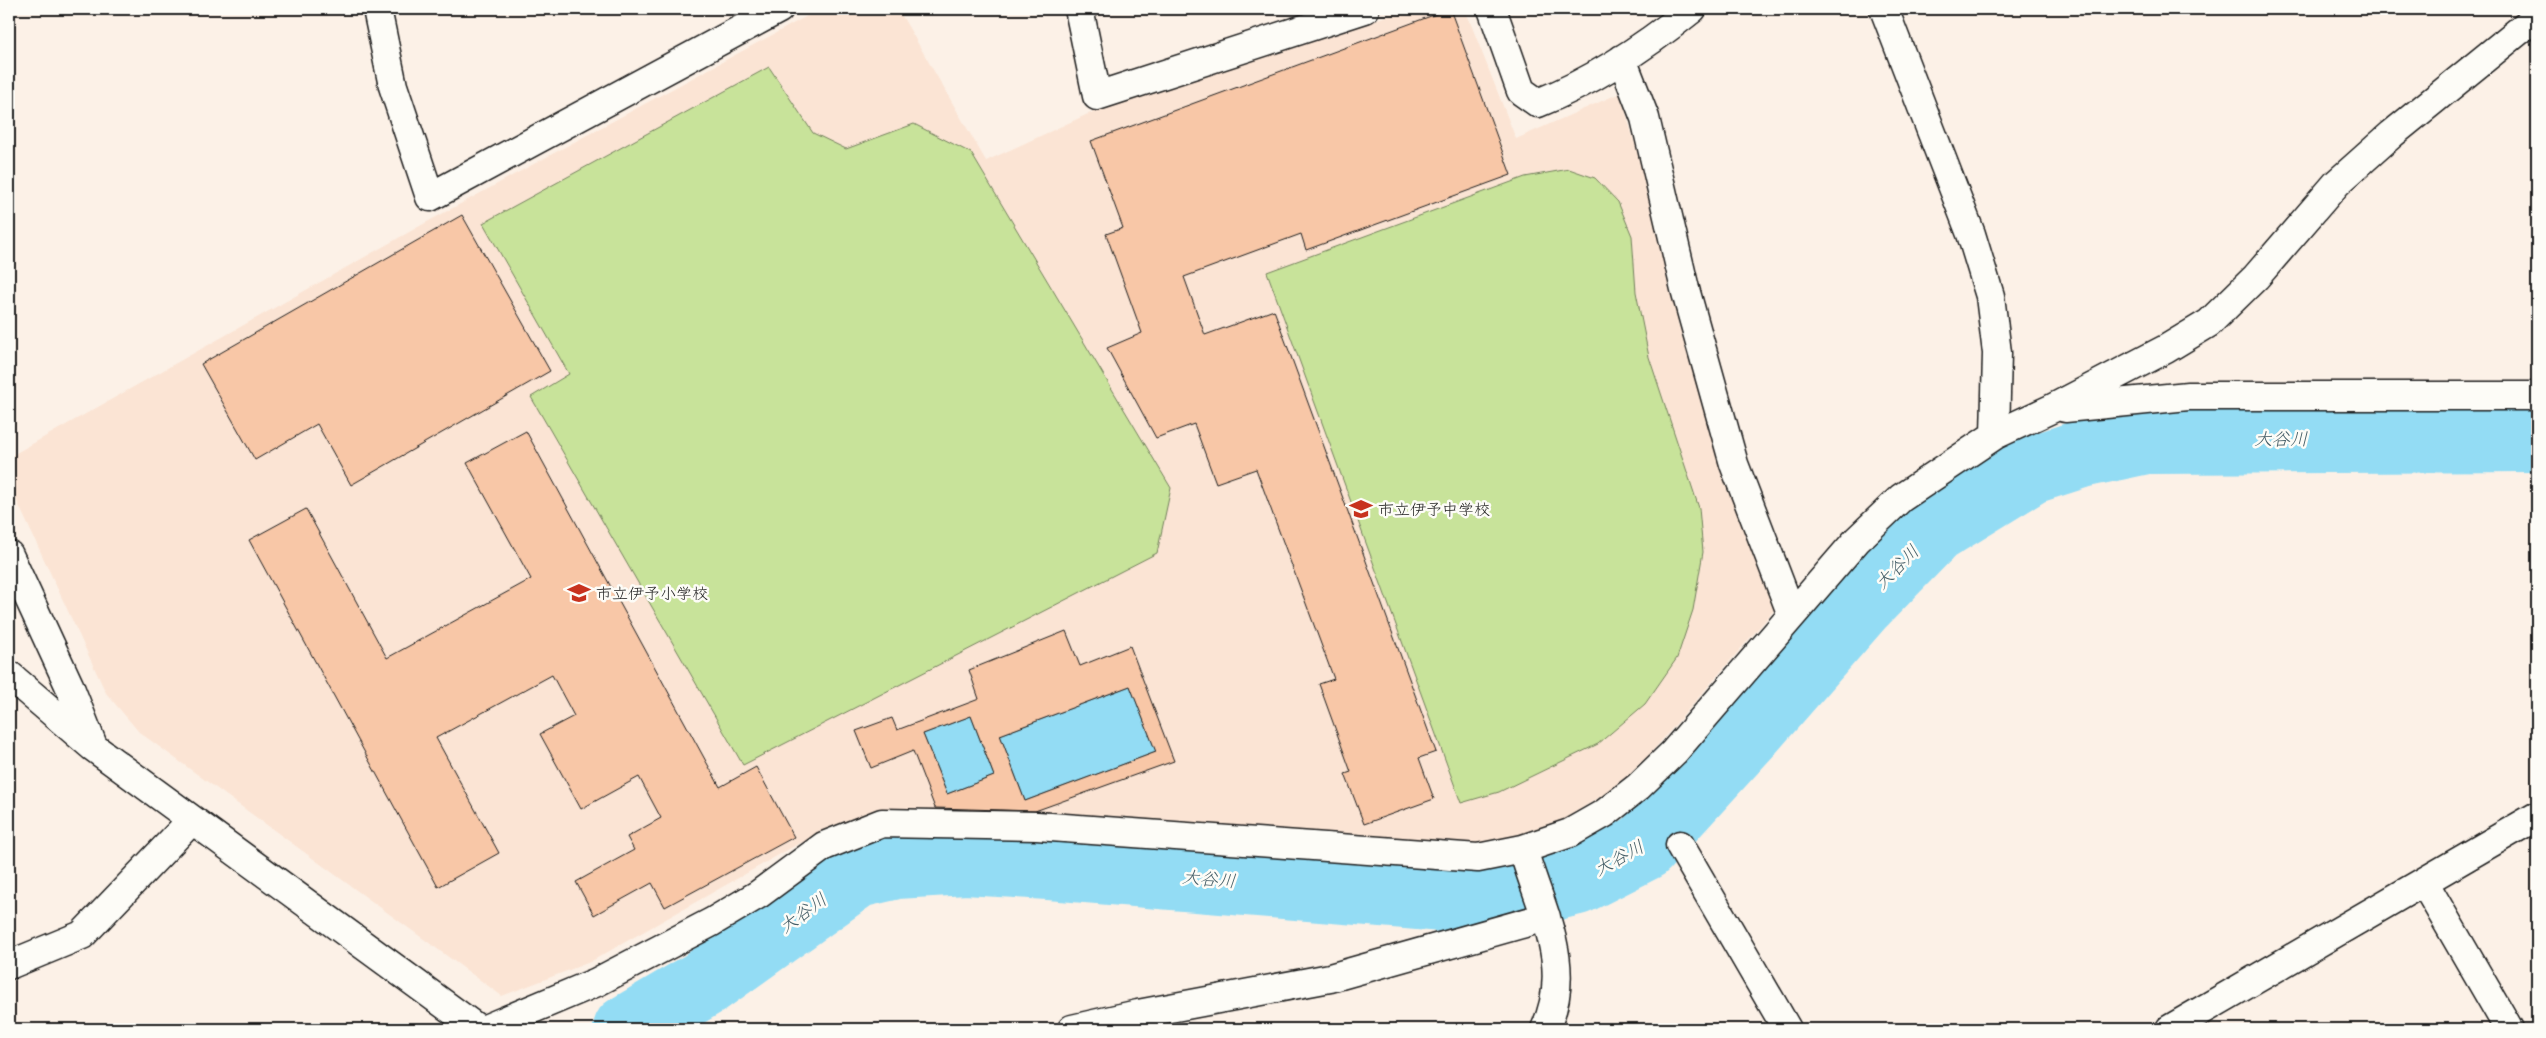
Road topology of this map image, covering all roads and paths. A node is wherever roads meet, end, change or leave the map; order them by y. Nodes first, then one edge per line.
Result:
1 (376, 9) edge
2 (779, 9) edge
3 (1079, 9) edge
4 (1365, 9) edge
5 (1492, 9) edge
6 (1692, 9) edge
7 (1884, 9) edge
8 (2537, 16) edge
9 (1622, 59) junction
10 (2537, 396) edge
11 (2051, 409) junction
12 (1995, 435) junction
13 (9, 555) edge
14 (1792, 615) junction
15 (9, 675) edge
16 (93, 747) junction
17 (2537, 816) edge
18 (192, 820) junction
19 (1680, 845) dead end
20 (1525, 856) junction
21 (2424, 882) junction
22 (1544, 910) junction
23 (9, 965) edge
24 (478, 1029) edge
25 (485, 1029) edge
26 (1072, 1029) edge
27 (1546, 1029) edge
28 (1787, 1029) edge
29 (2170, 1029) edge
30 (2509, 1029) edge

1 - 2 street
3 - 4 street
5 - 9 street
6 - 9 street
7 - 12 street
8 - 11 street
9 - 14 street
10 - 11 street
11 - 12 street
12 - 14 street
13 - 16 street
14 - 20 street
15 - 16 street
16 - 18 street
17 - 21 street
18 - 23 street
18 - 24 street
19 - 28 street
20 - 22 street
20 - 25 street
21 - 29 street
21 - 30 street
22 - 26 street
22 - 27 street

